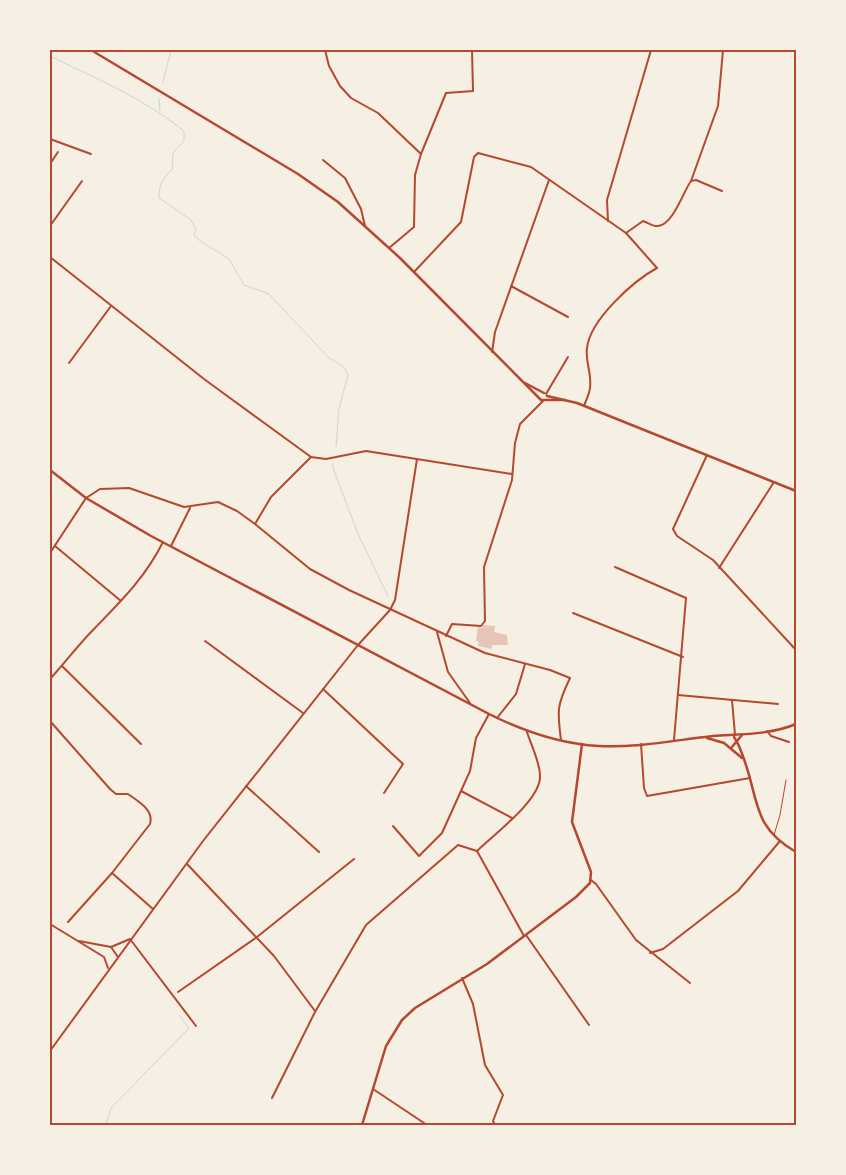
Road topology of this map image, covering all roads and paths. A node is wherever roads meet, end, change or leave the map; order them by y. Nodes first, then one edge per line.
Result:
1 (91, 50) edge
2 (325, 50) edge
3 (472, 50) edge
4 (651, 50) edge
5 (723, 50) edge
6 (50, 139) edge
7 (58, 152) dead end
8 (91, 154) dead end
9 (421, 154) junction
10 (323, 160) dead end
11 (50, 164) edge
12 (549, 180) junction
13 (82, 181) dead end
14 (691, 181) junction
15 (722, 191) dead end
16 (608, 221) junction
17 (50, 226) edge
18 (366, 226) junction
19 (626, 233) junction
20 (389, 248) junction
21 (50, 257) edge
22 (414, 272) junction
23 (510, 286) junction
24 (112, 306) junction
25 (568, 317) dead end
26 (492, 352) junction
27 (568, 357) dead end
28 (69, 363) dead end
29 (523, 382) junction
30 (545, 394) junction
31 (541, 400) junction
32 (565, 400) junction
33 (584, 406) junction
34 (707, 455) junction
35 (311, 458) junction
36 (417, 459) junction
37 (50, 470) edge
38 (512, 474) junction
39 (774, 482) junction
40 (796, 491) edge
41 (86, 498) junction
42 (190, 507) junction
43 (255, 524) junction
44 (163, 542) junction
45 (55, 546) junction
46 (170, 546) junction
47 (50, 553) edge
48 (615, 567) dead end
49 (720, 568) junction
50 (122, 601) junction
51 (390, 610) junction
52 (573, 613) dead end
53 (437, 632) junction
54 (446, 636) junction
55 (204, 641) dead end
56 (358, 645) junction
57 (796, 650) edge
58 (682, 657) junction
59 (525, 664) junction
60 (62, 666) junction
61 (50, 679) edge
62 (323, 689) junction
63 (678, 696) junction
64 (732, 700) junction
65 (778, 704) dead end
66 (472, 705) junction
67 (304, 714) junction
68 (489, 714) junction
69 (497, 718) junction
70 (50, 721) edge
71 (796, 724) edge
72 (527, 732) junction
73 (767, 732) junction
74 (734, 737) junction
75 (703, 738) junction
76 (561, 740) junction
77 (674, 740) junction
78 (789, 742) dead end
79 (141, 744) dead end
80 (582, 744) junction
81 (641, 744) junction
82 (727, 745) junction
83 (730, 747) junction
84 (744, 760) junction
85 (750, 778) junction
86 (786, 780) dead end
87 (246, 786) junction
88 (462, 791) junction
89 (384, 793) dead end
90 (512, 818) junction
91 (392, 826) dead end
92 (774, 836) junction
93 (780, 841) junction
94 (477, 851) junction
95 (319, 852) dead end
96 (796, 852) edge
97 (354, 859) dead end
98 (187, 864) junction
99 (112, 874) junction
100 (591, 880) junction
101 (152, 909) junction
102 (68, 922) dead end
103 (50, 924) edge
104 (525, 935) junction
105 (257, 937) junction
106 (130, 939) junction
107 (79, 941) junction
108 (111, 947) junction
109 (650, 952) junction
110 (118, 957) junction
111 (108, 968) junction
112 (462, 978) junction
113 (690, 983) dead end
114 (178, 992) dead end
115 (315, 1012) junction
116 (589, 1025) dead end
117 (196, 1026) dead end
118 (50, 1051) edge
119 (373, 1090) junction
120 (272, 1098) dead end
121 (362, 1125) edge
122 (427, 1125) edge
123 (495, 1125) edge

1 - 18 street
2 - 9 street
3 - 9 street
4 - 16 street
5 - 14 street
6 - 8 street
7 - 11 street
9 - 20 street
10 - 18 street
12 - 16 street
12 - 22 street
12 - 23 street
13 - 17 street
14 - 15 street
14 - 19 street
16 - 19 street
18 - 20 street
19 - 33 street
20 - 22 street
21 - 24 street
22 - 26 street
23 - 25 street
23 - 26 street
24 - 28 street
24 - 35 street
26 - 29 street
27 - 30 street
29 - 30 street
29 - 31 street
30 - 31 street
30 - 31 street
30 - 32 street
31 - 32 street
31 - 38 street
32 - 33 street
33 - 34 street
34 - 39 street
34 - 49 street
35 - 36 street
35 - 43 street
36 - 38 street
36 - 51 street
37 - 41 street
38 - 54 street
39 - 40 street
39 - 49 street
41 - 42 street
41 - 44 street
41 - 45 street
42 - 43 street
42 - 46 street
43 - 51 street
44 - 46 street
44 - 50 street
45 - 47 street
45 - 50 street
46 - 56 street
48 - 58 street
49 - 57 street
50 - 60 street
51 - 53 street
51 - 56 street
52 - 58 street
53 - 54 street
53 - 66 street
54 - 59 street
55 - 67 street
56 - 62 street
56 - 66 street
58 - 63 street
59 - 69 street
59 - 76 street
60 - 61 street
60 - 79 street
62 - 67 street
62 - 89 street
63 - 64 street
63 - 77 street
64 - 65 street
64 - 74 street
66 - 68 street
67 - 87 street
68 - 69 street
68 - 88 street
69 - 72 street
70 - 99 street
71 - 73 street
72 - 76 street
72 - 90 street
73 - 74 street
73 - 78 street
74 - 75 street
74 - 82 street
74 - 83 street
74 - 84 street
75 - 77 street
75 - 82 street
76 - 80 street
77 - 81 street
80 - 81 street
80 - 100 street
81 - 85 street
82 - 83 street
83 - 84 street
84 - 85 street
85 - 92 street
86 - 92 lane
87 - 95 street
87 - 98 street
88 - 90 street
88 - 91 street
90 - 94 street
92 - 93 street
93 - 96 street
93 - 109 street
94 - 104 street
94 - 115 street
97 - 105 street
98 - 101 street
98 - 105 street
99 - 101 street
99 - 102 street
100 - 104 street
100 - 109 street
101 - 106 street
103 - 107 street
104 - 112 street
104 - 116 street
105 - 114 street
105 - 115 street
106 - 108 street
106 - 110 street
106 - 117 street
107 - 108 street
107 - 111 street
108 - 110 street
109 - 113 street
110 - 111 street
111 - 118 street
112 - 119 street
112 - 123 street
115 - 120 street
119 - 121 street
119 - 122 street

